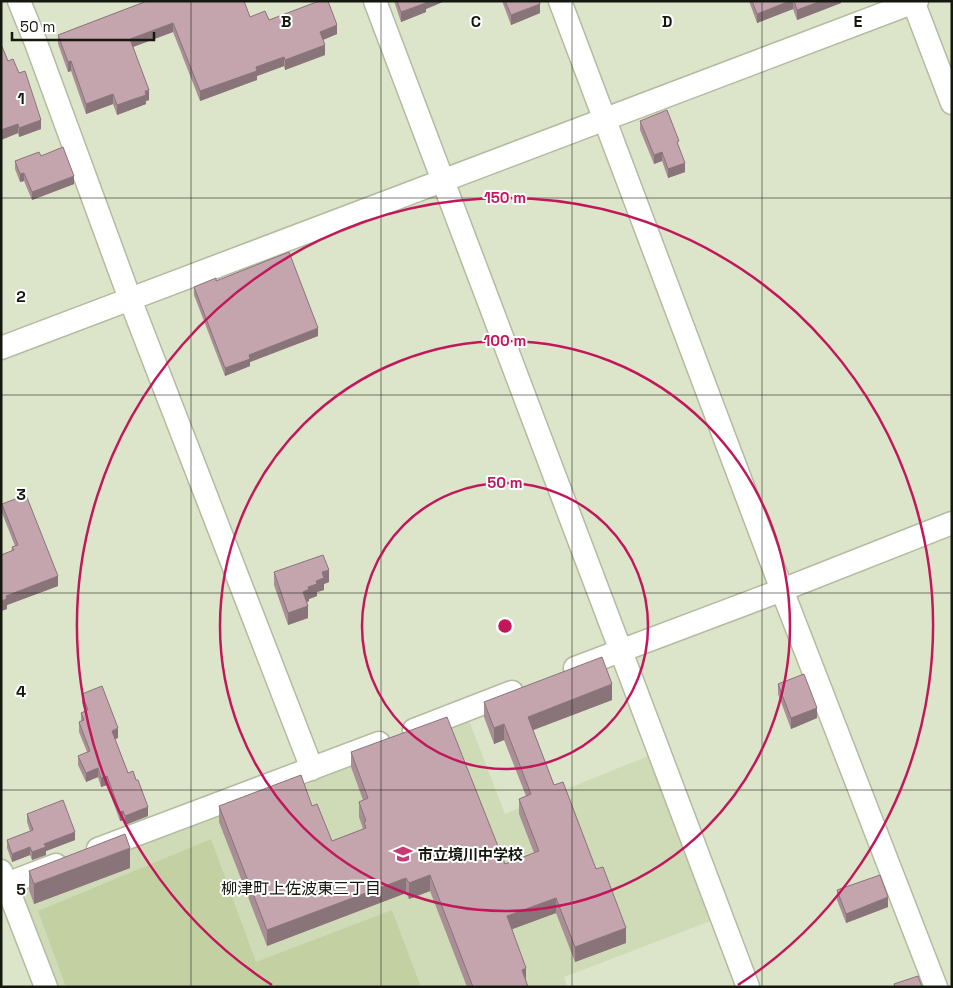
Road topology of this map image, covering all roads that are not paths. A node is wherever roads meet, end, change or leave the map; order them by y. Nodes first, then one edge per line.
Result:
1 (19, 1) edge
2 (375, 1) edge
3 (560, 1) edge
4 (915, 2) edge
5 (952, 103) edge
6 (605, 119) junction
7 (442, 180) junction
8 (130, 299) junction
9 (1, 348) edge
10 (952, 523) edge
11 (782, 590) junction
12 (621, 651) junction
13 (557, 675) edge
14 (530, 685) edge
15 (312, 769) junction
16 (3, 880) edge
17 (46, 987) edge
18 (748, 987) edge
19 (936, 987) edge

1 - 8 street
2 - 7 street
3 - 6 street
4 - 5 street
4 - 6 street
6 - 7 street
6 - 11 street
7 - 8 street
7 - 12 street
8 - 9 street
8 - 15 street
10 - 11 street
11 - 12 street
11 - 19 street
12 - 13 street
12 - 18 street
14 - 15 street
15 - 16 street
16 - 17 street

